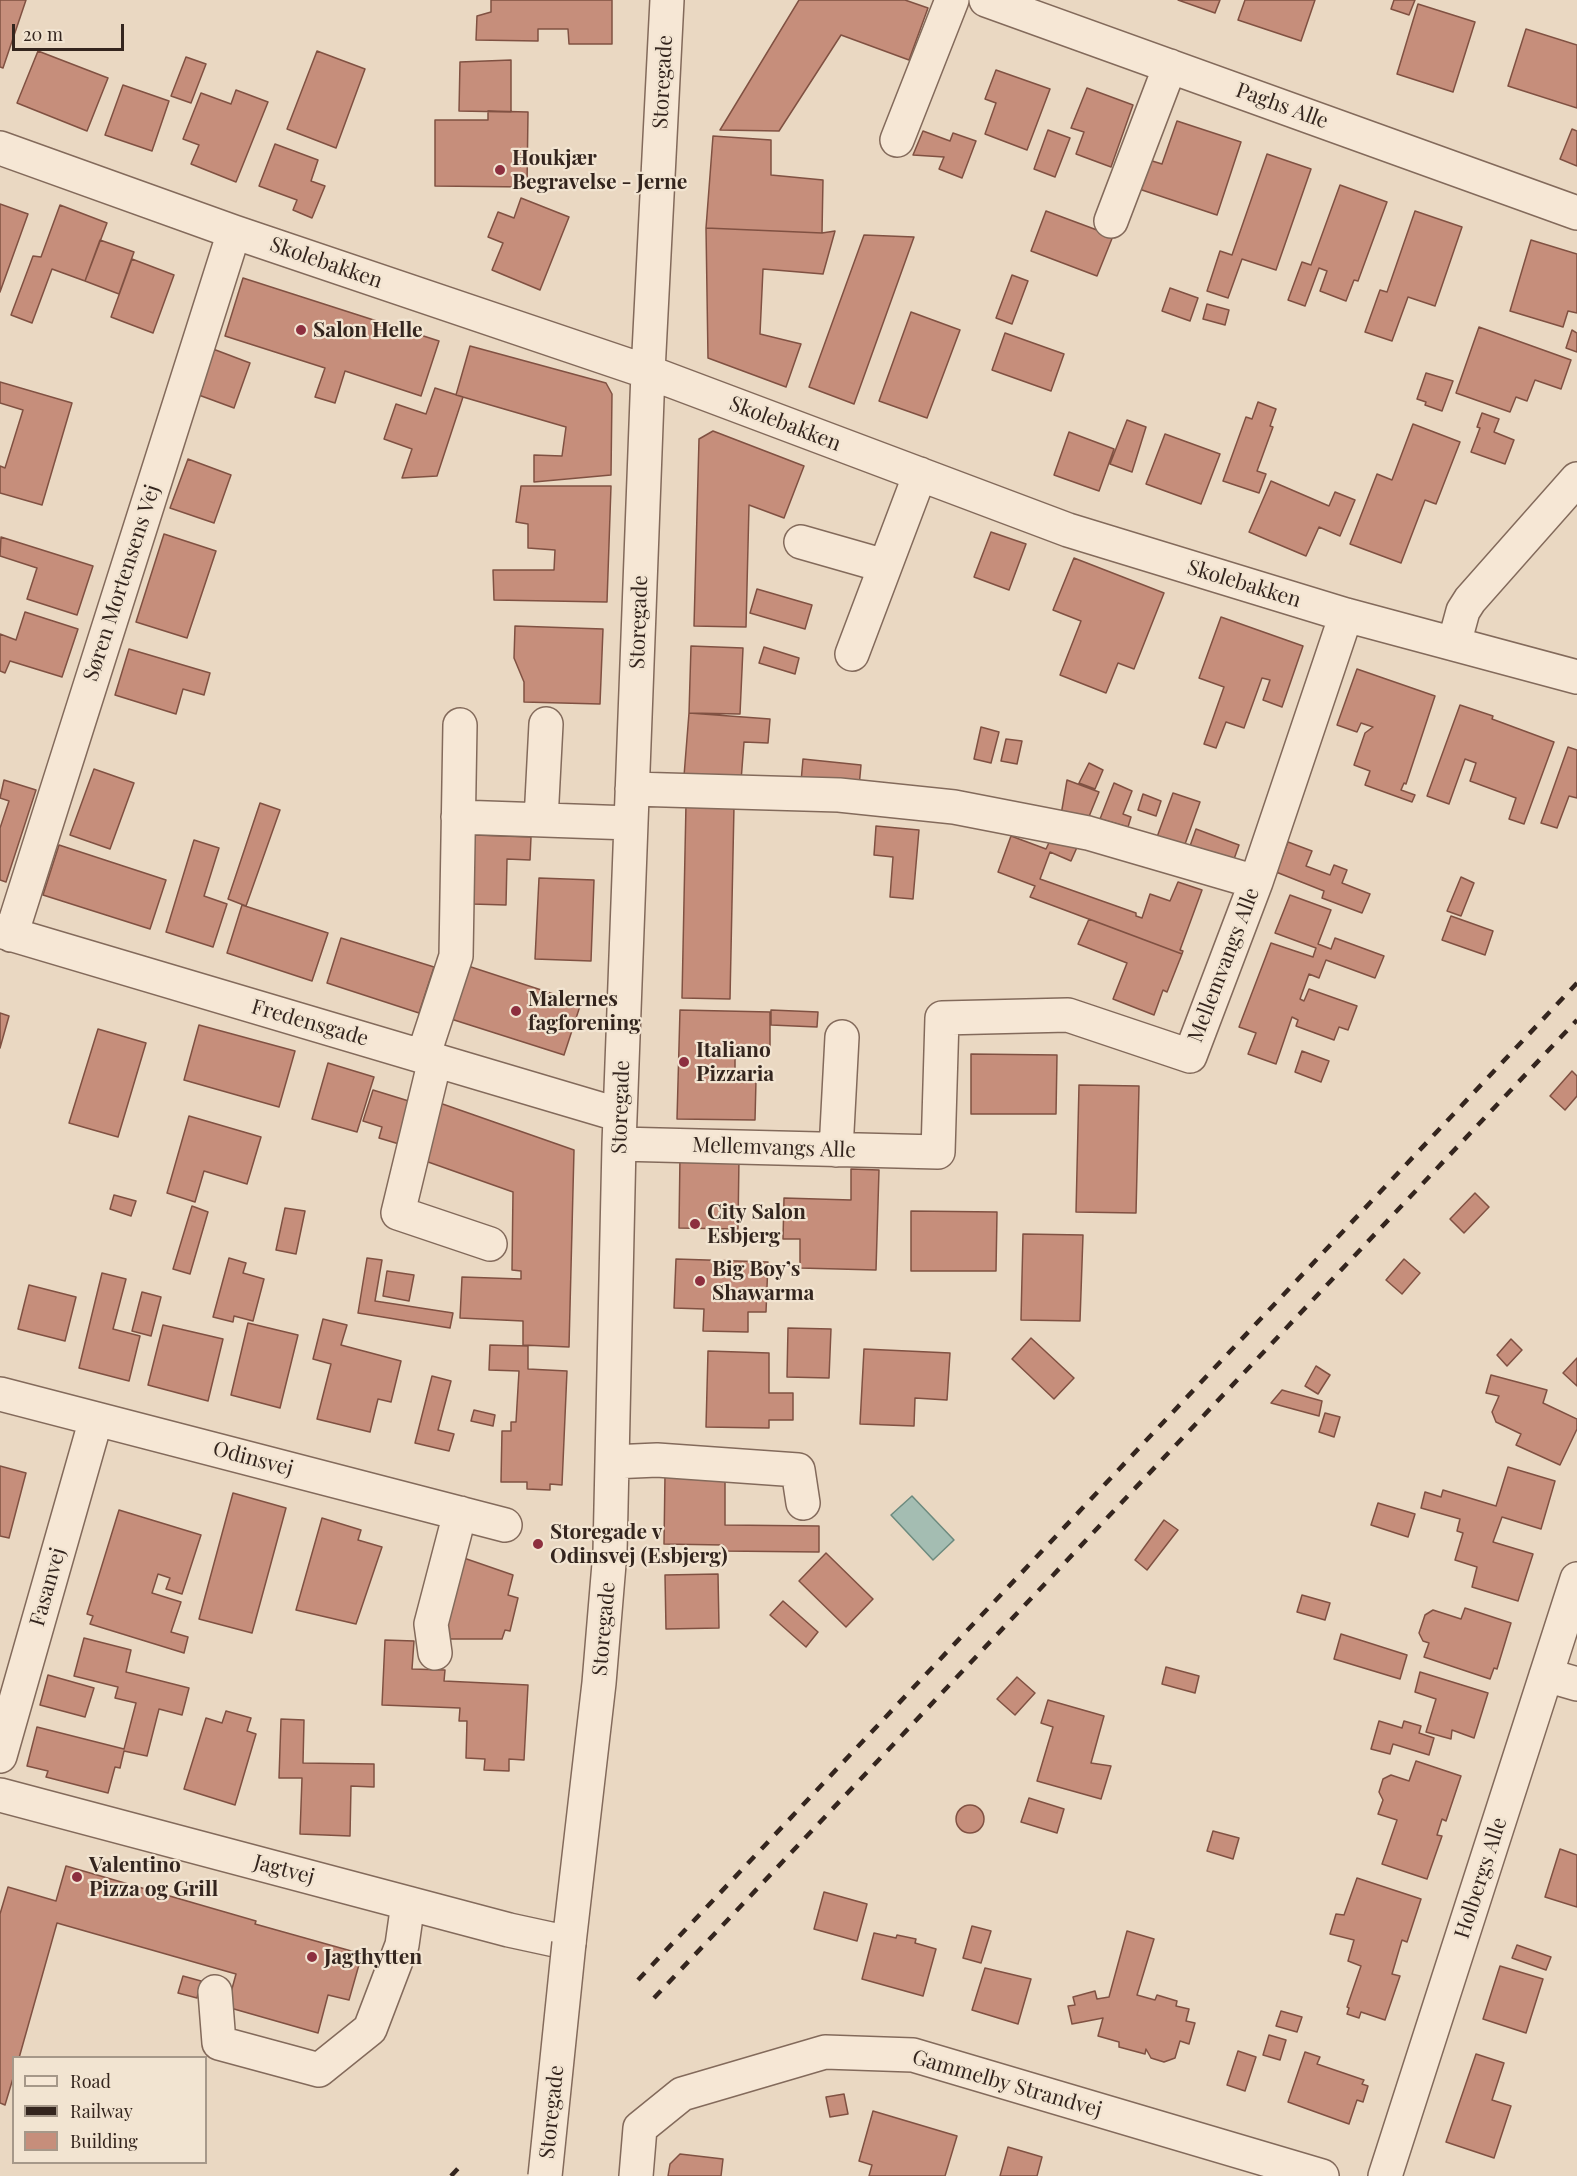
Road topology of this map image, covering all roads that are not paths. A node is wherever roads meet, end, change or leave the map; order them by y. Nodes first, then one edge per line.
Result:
1 (667, 0) edge
2 (952, 0) edge
3 (986, 0) edge
4 (1170, 66) junction
5 (897, 141) dead end
6 (0, 148) edge
7 (1577, 213) edge
8 (1111, 221) dead end
9 (234, 232) junction
10 (648, 372) junction
11 (920, 474) junction
12 (1577, 479) edge
13 (801, 542) dead end
14 (885, 566) junction
15 (1346, 615) junction
16 (1454, 644) junction
17 (852, 654) dead end
18 (1577, 677) edge
19 (546, 724) dead end
20 (460, 725) dead end
21 (632, 789) junction
22 (458, 817) junction
23 (541, 820) junction
24 (631, 823) junction
25 (1256, 882) junction
26 (6, 933) edge
27 (842, 1037) dead end
28 (429, 1059) junction
29 (620, 1129) junction
30 (836, 1150) junction
31 (490, 1244) dead end
32 (0, 1394) edge
33 (96, 1419) junction
34 (612, 1462) junction
35 (803, 1503) dead end
36 (460, 1513) junction
37 (505, 1525) dead end
38 (1577, 1579) edge
39 (435, 1653) dead end
40 (1546, 1675) junction
41 (1577, 1684) edge
42 (0, 1756) edge
43 (0, 1795) edge
44 (408, 1903) junction
45 (569, 1943) junction
46 (215, 1992) dead end
47 (545, 2176) edge
48 (636, 2176) edge
49 (1322, 2176) edge
50 (1385, 2176) edge

1 - 10 street, Storegade
2 - 5 street
3 - 4 street, Paghs Alle
4 - 7 street, Paghs Alle
4 - 8 street
6 - 9 street, Skolebakken
9 - 10 street, Skolebakken
9 - 26 street, Søren Mortensens Vej
10 - 11 street, Skolebakken
10 - 21 street, Storegade
11 - 14 street
11 - 15 street, Skolebakken
12 - 16 street
13 - 14 street
14 - 17 street
15 - 16 street, Skolebakken
15 - 25 street, Mellemvangs Alle
16 - 18 street, Skolebakken
19 - 23 street
20 - 22 street
21 - 24 street, Storegade
21 - 25 street
22 - 23 street
22 - 28 street
23 - 24 street
24 - 29 street, Storegade
25 - 30 street, Mellemvangs Alle
26 - 28 street, Fredensgade
27 - 30 street
28 - 29 street, Fredensgade
28 - 31 street
29 - 30 street, Mellemvangs Alle
29 - 34 street, Storegade
32 - 33 street, Odinsvej
33 - 36 street, Odinsvej
33 - 42 street, Fasanvej
34 - 35 street
34 - 45 street, Storegade
36 - 37 street, Odinsvej
36 - 39 street
38 - 40 street, Holbergs Alle
40 - 41 street
40 - 50 street, Holbergs Alle
43 - 44 street, Jagtvej
44 - 45 street, Jagtvej
44 - 46 street
45 - 47 street, Storegade, bridge
48 - 49 street, Gammelby Strandvej

